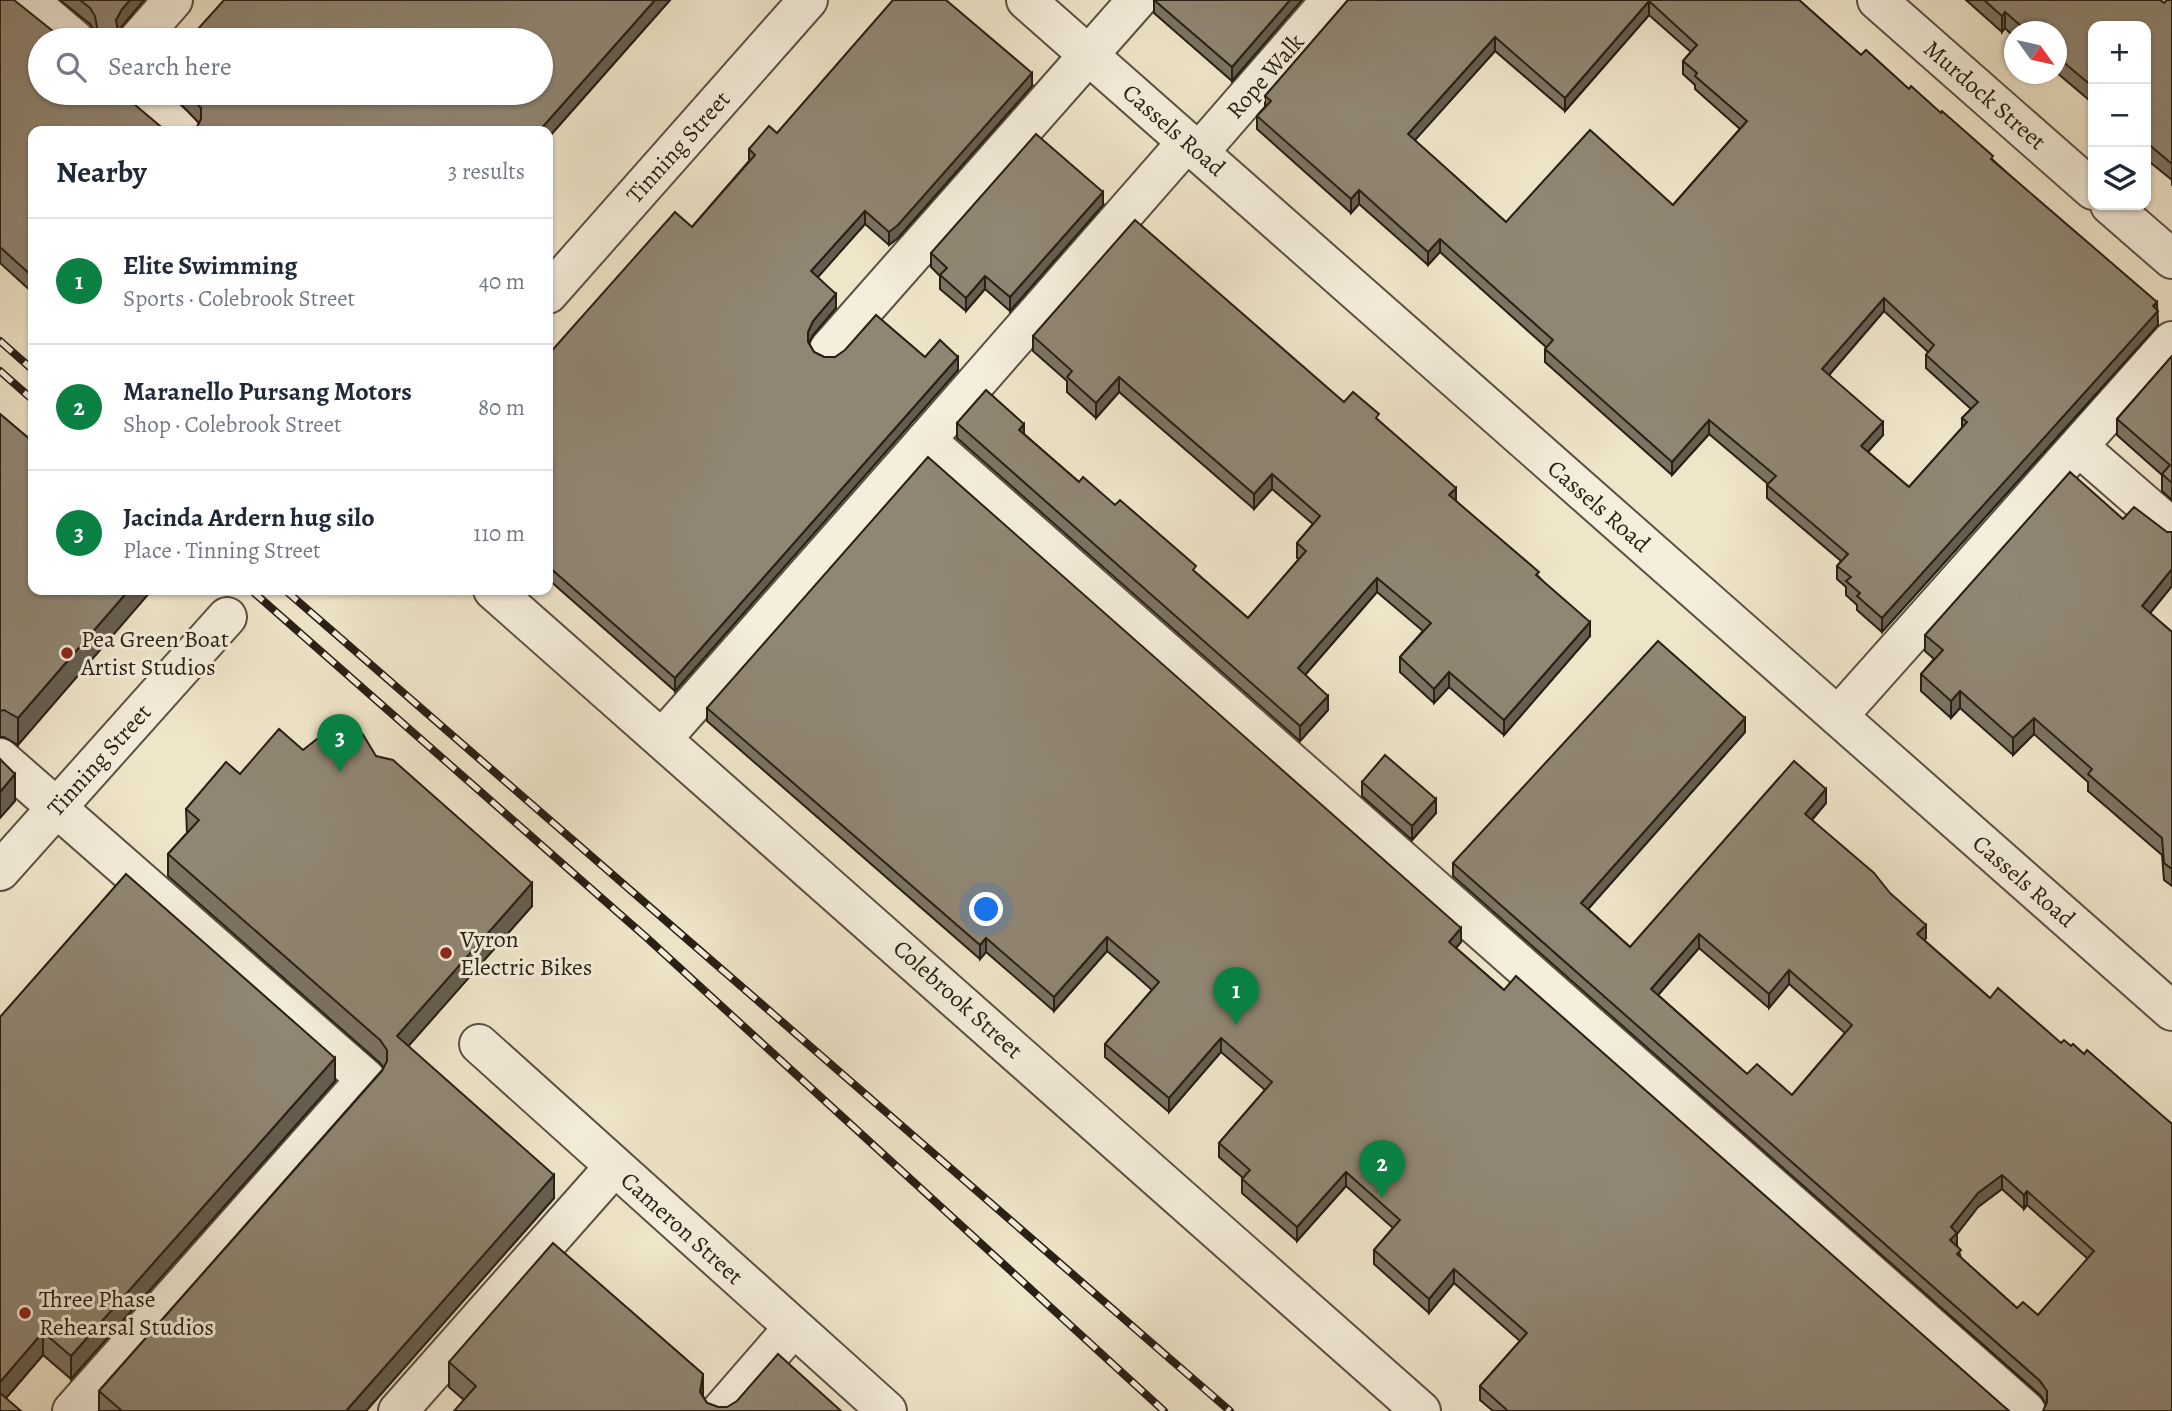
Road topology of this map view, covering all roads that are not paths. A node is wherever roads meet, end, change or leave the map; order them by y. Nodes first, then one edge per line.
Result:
1 (29, 0) edge
2 (173, 0) edge
3 (808, 0) edge
4 (1026, 0) edge
5 (1137, 0) edge
6 (1331, 0) edge
7 (1877, 0) edge
8 (61, 28) edge
9 (148, 28) edge
10 (1088, 55) junction
11 (150, 105) edge
12 (174, 126) edge
13 (1193, 147) junction
14 (2088, 186) edge
15 (2116, 210) edge
16 (2172, 259) edge
17 (553, 288) edge
18 (2172, 341) edge
19 (829, 349) dead end
20 (926, 440) junction
21 (2079, 447) junction
22 (2172, 528) edge
23 (499, 595) edge
24 (227, 617) dead end
25 (1838, 716) junction
26 (662, 739) junction
27 (0, 758) edge
28 (57, 806) junction
29 (0, 871) edge
30 (2172, 1011) edge
31 (479, 1044) dead end
32 (614, 1167) junction
33 (793, 1328) junction
34 (72, 1411) edge
35 (398, 1411) edge
36 (721, 1411) edge
37 (887, 1411) edge
38 (1421, 1411) edge
39 (2026, 1411) edge

1 - 8 street
2 - 9 street
3 - 17 street, Tinning Street
4 - 10 street, Cassels Road
5 - 10 street
6 - 13 street, Rope Walk
7 - 14 street, Murdock Street
10 - 13 street, Cassels Road
10 - 19 street
11 - 12 street
13 - 20 street, Rope Walk
13 - 25 street, Cassels Road
15 - 16 street
18 - 21 street
20 - 26 street, Rope Walk
20 - 39 street
21 - 22 street
21 - 25 street
23 - 26 street, Colebrook Street
24 - 28 street, Tinning Street
25 - 30 street, Cassels Road
26 - 38 street, Colebrook Street
27 - 28 street
28 - 29 street, Tinning Street
28 - 34 street
31 - 32 street, Cameron Street
32 - 33 street, Cameron Street
32 - 35 street
33 - 36 street
33 - 37 street, Cameron Street

